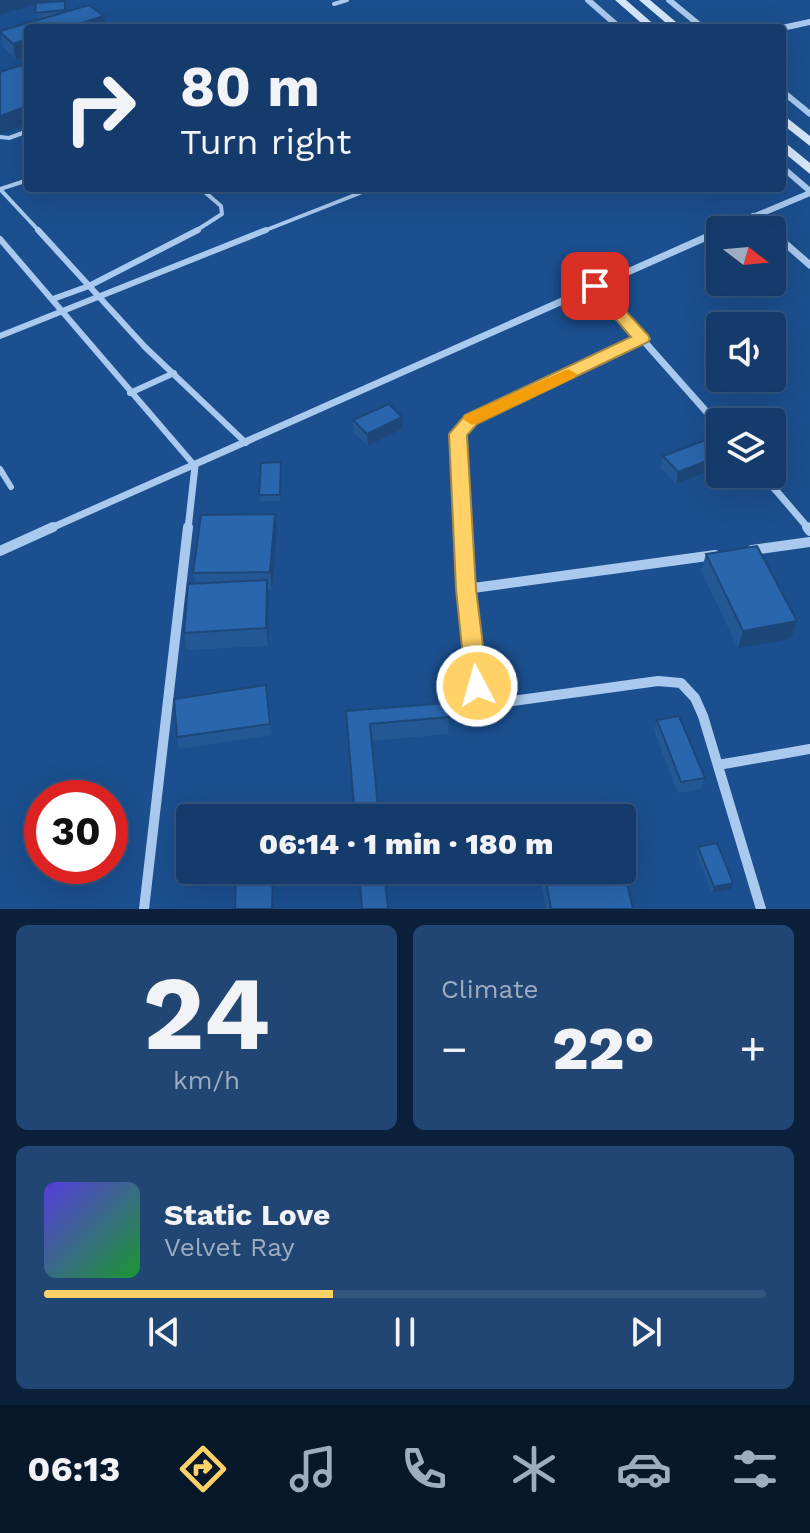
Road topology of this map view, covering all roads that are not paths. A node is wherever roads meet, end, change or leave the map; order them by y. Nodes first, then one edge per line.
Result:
1 (347, 0) edge
2 (588, 0) edge
3 (620, 0) edge
4 (644, 0) edge
5 (669, 0) edge
6 (334, 4) dead end
7 (810, 22) edge
8 (615, 24) edge
9 (648, 24) edge
10 (673, 24) edge
11 (698, 24) edge
12 (786, 27) edge
13 (786, 94) edge
14 (810, 114) edge
15 (786, 121) edge
16 (24, 132) edge
17 (0, 137) edge
18 (810, 142) edge
19 (786, 148) edge
20 (810, 170) edge
21 (786, 171) edge
22 (24, 181) edge
23 (0, 189) edge
24 (205, 192) edge
25 (810, 192) edge
26 (360, 193) dead end
27 (753, 216) edge
28 (706, 237) edge
29 (0, 239) edge
30 (786, 244) edge
31 (810, 265) edge
32 (89, 286) junction
33 (595, 286) junction
34 (99, 297) junction
35 (53, 299) junction
36 (64, 311) junction
37 (0, 336) edge
38 (642, 339) junction
39 (174, 373) junction
40 (130, 393) junction
41 (706, 411) edge
42 (246, 443) junction
43 (195, 466) junction
44 (0, 469) edge
45 (11, 487) dead end
46 (774, 488) edge
47 (810, 531) edge
48 (810, 542) edge
49 (0, 551) edge
50 (747, 551) edge
51 (732, 553) edge
52 (466, 589) junction
53 (810, 749) edge
54 (718, 765) junction
55 (144, 909) edge
56 (761, 909) edge

1 - 6 lane
2 - 8 street
3 - 9 street
4 - 10 street
5 - 11 street
7 - 12 street
13 - 14 street
15 - 18 street
16 - 17 lane
19 - 20 street
21 - 25 street
22 - 23 lane
23 - 32 lane
24 - 32 lane
25 - 27 street
26 - 34 lane
28 - 33 street
29 - 35 lane
30 - 31 street
32 - 34 lane
32 - 35 lane
33 - 38 street
33 - 42 street
34 - 36 lane
34 - 39 lane
35 - 36 lane
36 - 37 lane
36 - 40 lane
38 - 41 street
38 - 52 street
39 - 40 lane
39 - 42 lane
40 - 43 lane
42 - 43 street
43 - 49 street
43 - 55 street
44 - 45 lane
46 - 47 street
48 - 50 street
51 - 52 street
52 - 54 street
53 - 54 street
54 - 56 street

